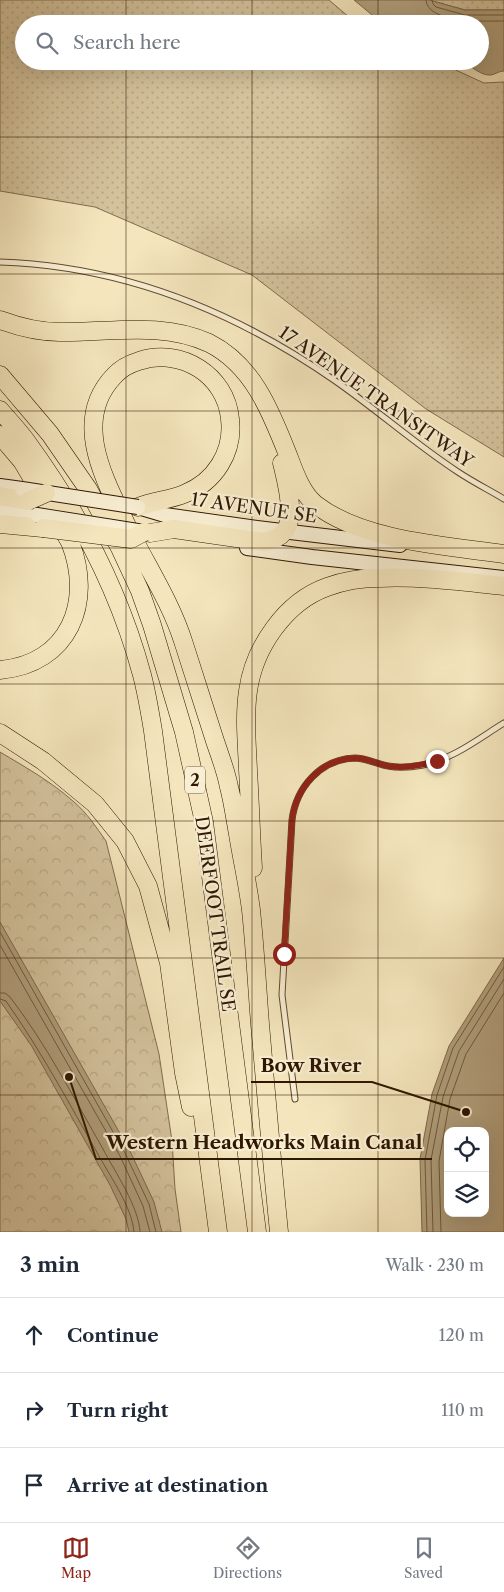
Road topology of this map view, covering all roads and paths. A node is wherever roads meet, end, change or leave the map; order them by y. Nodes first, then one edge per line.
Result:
1 (0, 262) edge
2 (0, 320) edge
3 (0, 375) edge
4 (256, 387) junction
5 (0, 410) edge
6 (0, 436) edge
7 (0, 486) edge
8 (46, 493) joint
9 (0, 496) edge
10 (504, 499) edge
11 (33, 508) junction
12 (138, 508) junction
13 (0, 510) edge
14 (0, 524) edge
15 (285, 532) junction
16 (147, 533) junction
17 (504, 556) edge
18 (504, 578) edge
19 (504, 586) edge
20 (0, 670) edge
21 (504, 723) edge
22 (0, 734) edge
23 (251, 908) junction
24 (295, 1099) dead end
25 (217, 1232) edge
26 (257, 1232) edge
27 (279, 1232) edge

1 - 10 lane, 17 AVENUE TRANSITWAY
2 - 4 highway
3 - 26 highway, DEERFOOT TRAIL SE / 2
4 - 15 highway
4 - 17 highway
5 - 25 highway, DEERFOOT TRAIL SE / 2
6 - 20 highway
7 - 11 main road
8 - 11 highway, bridge
8 - 12 main road, 17 AVENUE SE, bridge
9 - 11 highway
11 - 13 main road
11 - 14 highway
11 - 16 highway, bridge
12 - 15 main road, 17 AVENUE SE
12 - 23 highway
15 - 16 highway
15 - 17 main road, 17 AVENUE SE
16 - 18 main road
19 - 23 highway
21 - 24 lane
22 - 25 highway
23 - 27 highway

